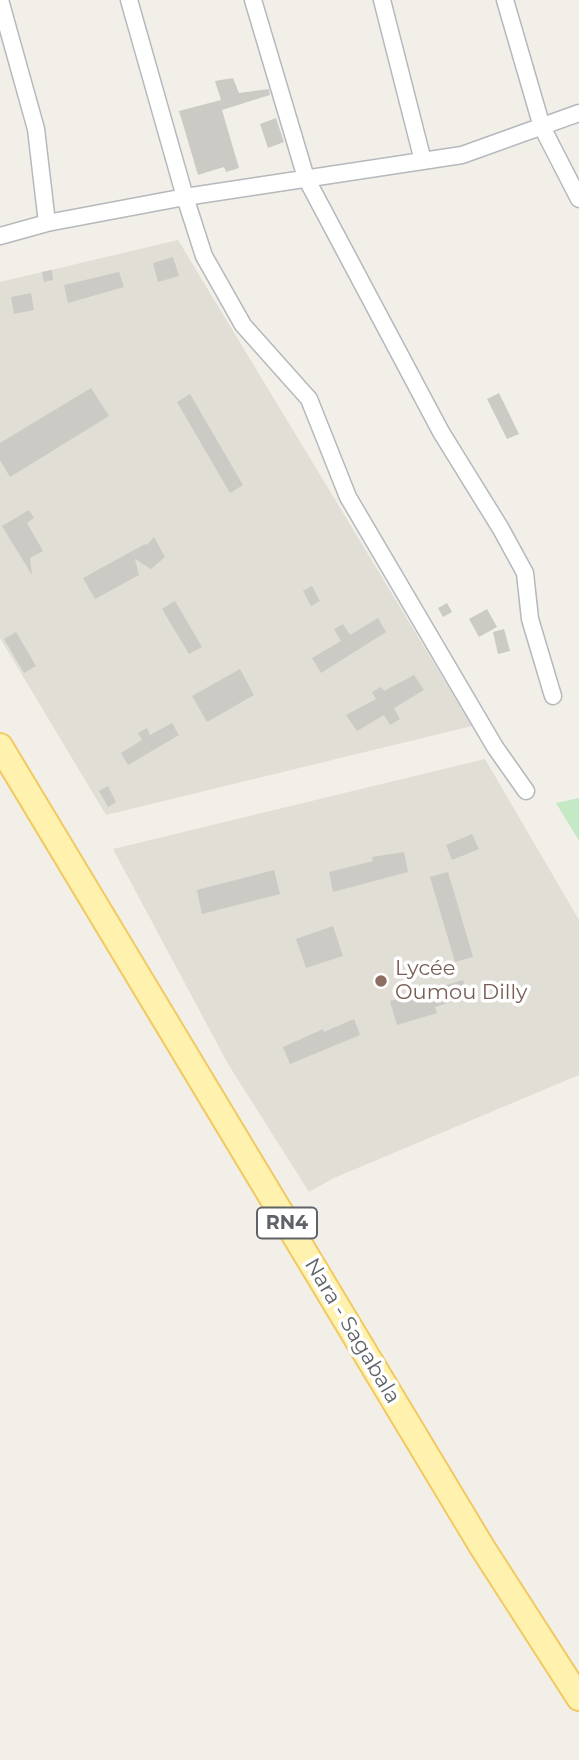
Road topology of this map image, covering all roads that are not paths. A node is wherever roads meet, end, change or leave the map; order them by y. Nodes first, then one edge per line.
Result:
1 (0, 0) edge
2 (129, 0) edge
3 (253, 0) edge
4 (382, 0) edge
5 (505, 0) edge
6 (579, 113) edge
7 (542, 127) junction
8 (423, 161) junction
9 (306, 178) junction
10 (185, 197) junction
11 (579, 199) edge
12 (47, 223) junction
13 (0, 236) edge
14 (553, 696) dead end
15 (0, 746) edge
16 (526, 791) dead end
17 (579, 1698) edge

1 - 12 street
2 - 10 street
3 - 9 street
4 - 8 street
5 - 7 street
6 - 7 street
7 - 8 street
7 - 11 street
8 - 9 street
9 - 10 street
9 - 14 street
10 - 12 street
10 - 16 street
12 - 13 street
15 - 17 main road, Nara - Sagabala / RN4

